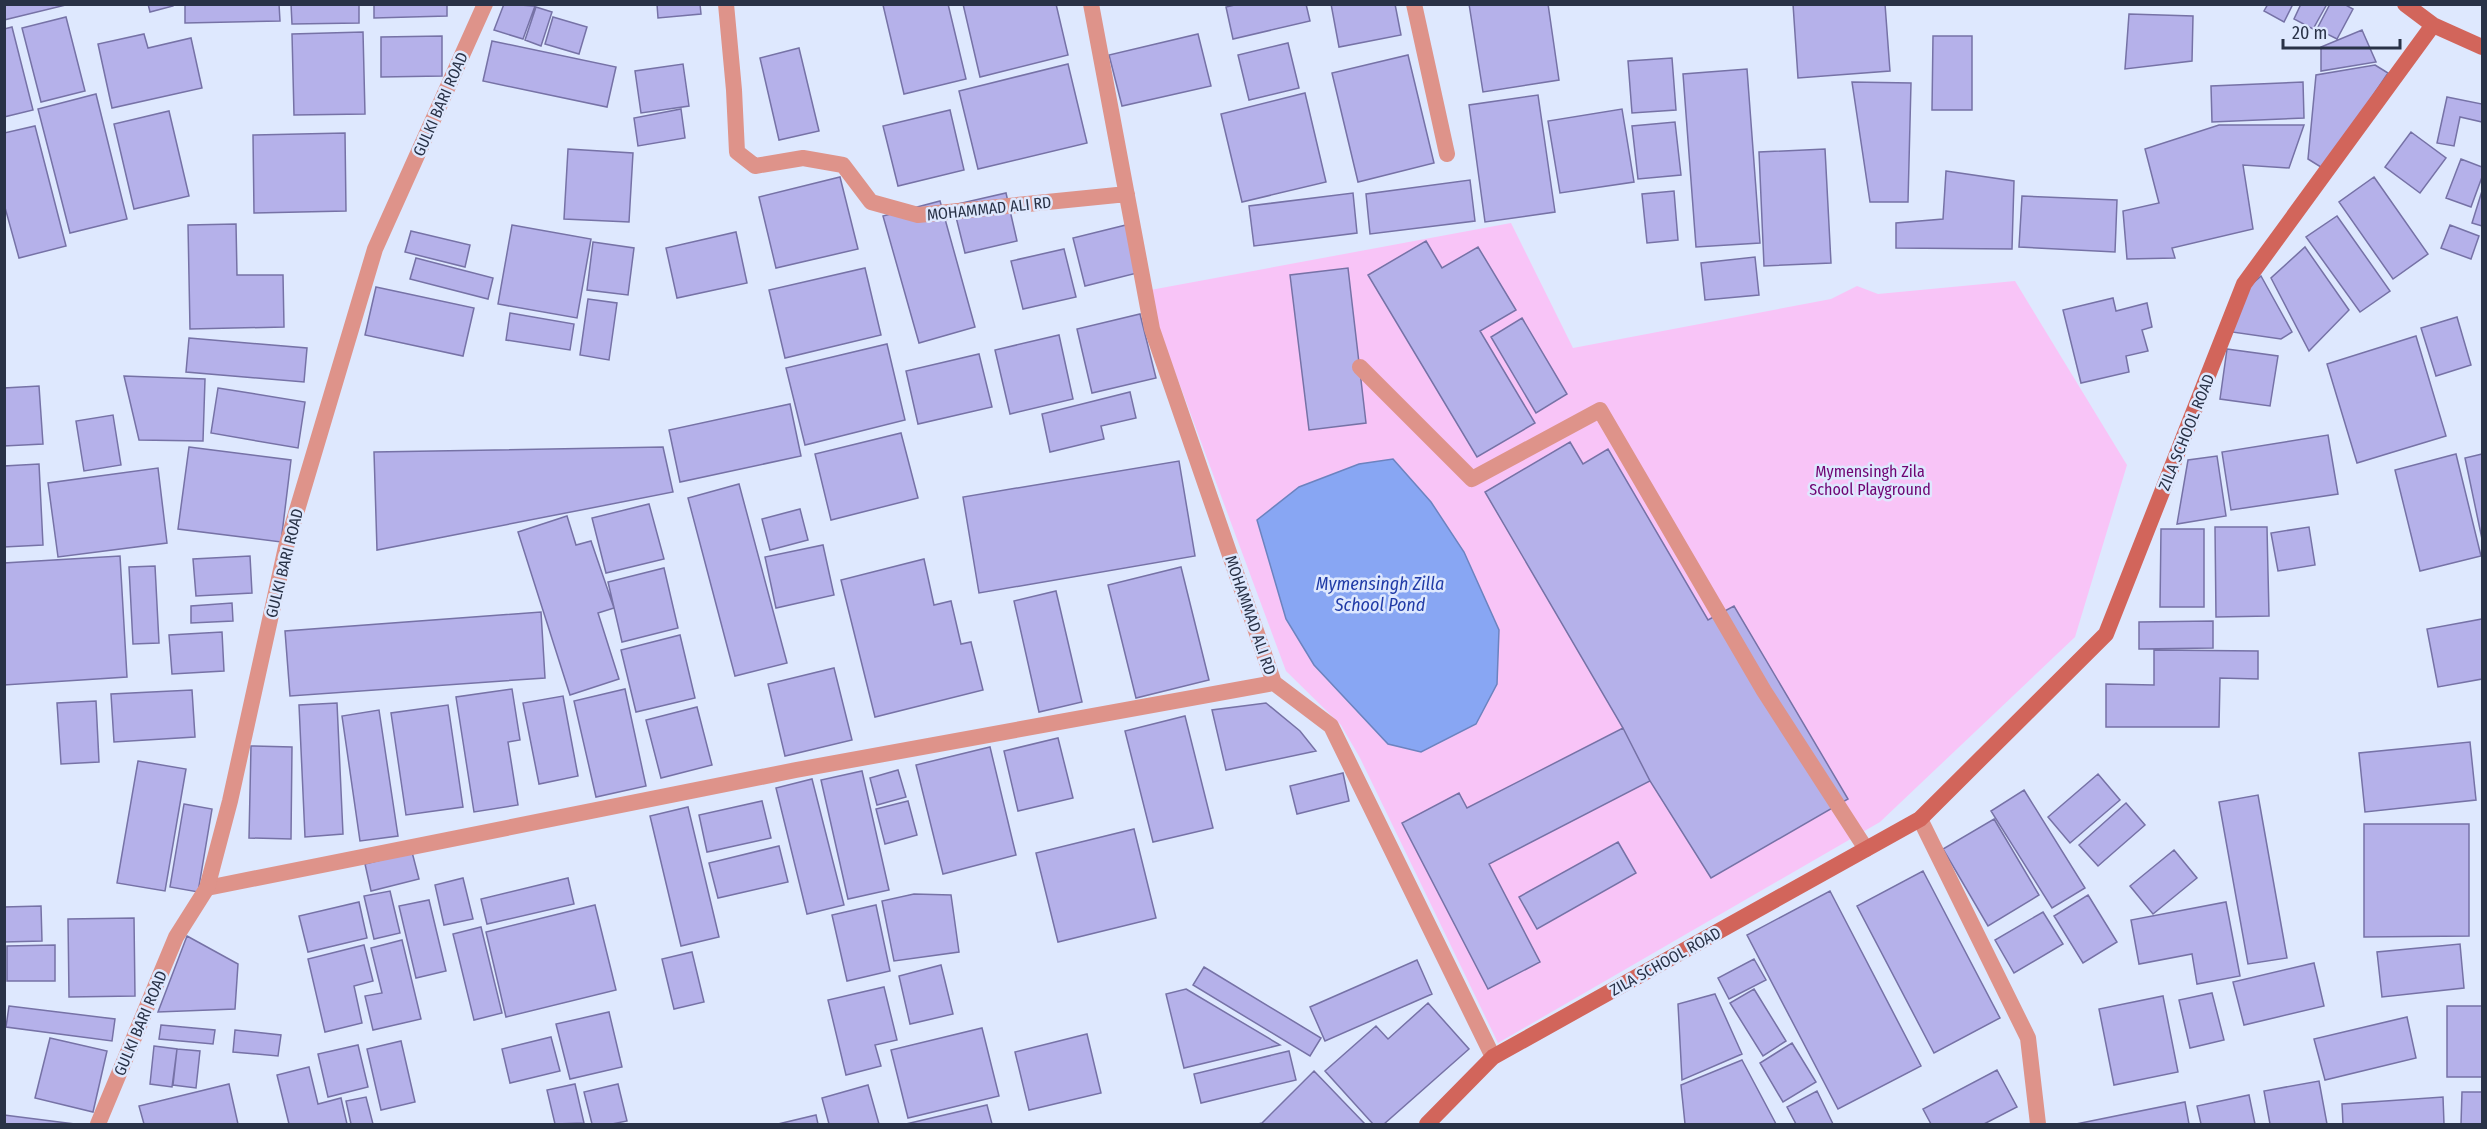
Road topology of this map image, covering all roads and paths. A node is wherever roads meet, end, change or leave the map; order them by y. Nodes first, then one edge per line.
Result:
1 (486, 4) edge
2 (726, 4) edge
3 (1091, 4) edge
4 (1414, 4) edge
5 (2405, 4) edge
6 (2424, 4) edge
7 (2433, 25) junction
8 (2482, 46) edge
9 (1447, 154) dead end
10 (1127, 194) junction
11 (1359, 367) dead end
12 (1274, 683) junction
13 (1920, 819) junction
14 (1866, 849) junction
15 (207, 888) junction
16 (1493, 1057) junction
17 (98, 1125) edge
18 (1427, 1125) edge
19 (2038, 1125) edge

1 - 15 street, GULKI BARI ROAD
2 - 10 street, MOHAMMAD ALI RD
3 - 10 street, MOHAMMAD ALI RD
4 - 9 street
5 - 7 main road
6 - 7 street
7 - 8 main road
7 - 13 main road, ZILA SCHOOL ROAD
10 - 12 street, MOHAMMAD ALI RD
11 - 14 street
12 - 15 street
12 - 16 street, MOHAMMAD ALI RD
13 - 14 main road, ZILA SCHOOL ROAD
13 - 19 street
14 - 16 main road, ZILA SCHOOL ROAD
15 - 17 street, GULKI BARI ROAD
16 - 18 main road, ZILA SCHOOL ROAD

